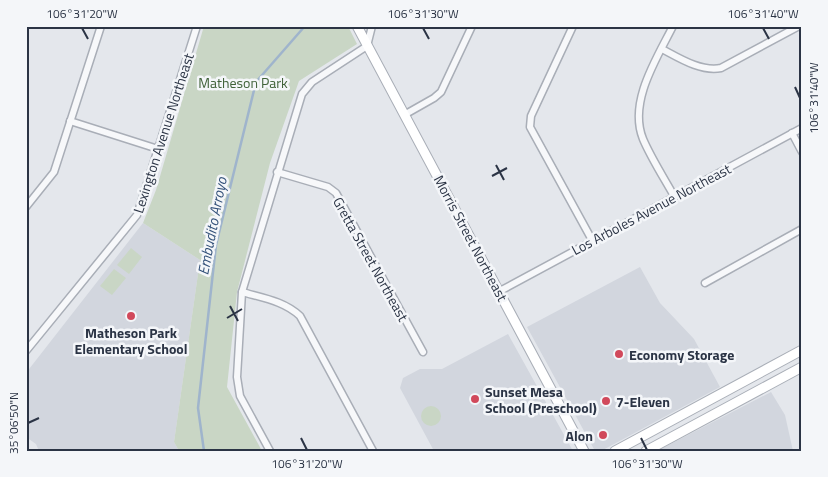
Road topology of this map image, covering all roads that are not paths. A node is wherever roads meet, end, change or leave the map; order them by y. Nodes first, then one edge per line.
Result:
1 (101, 26) edge
2 (197, 26) edge
3 (357, 26) edge
4 (372, 26) edge
5 (472, 26) edge
6 (573, 26) edge
7 (672, 26) edge
8 (799, 26) edge
9 (367, 46) junction
10 (662, 49) junction
11 (404, 115) junction
12 (70, 121) junction
13 (802, 128) edge
14 (792, 133) junction
15 (158, 150) junction
16 (802, 152) edge
17 (278, 172) junction
18 (674, 196) junction
19 (26, 207) edge
20 (802, 229) edge
21 (592, 240) junction
22 (705, 283) dead end
23 (500, 291) junction
24 (242, 292) junction
25 (802, 350) edge
26 (26, 351) edge
27 (423, 352) dead end
28 (802, 367) edge
29 (270, 451) edge
30 (373, 451) edge
31 (584, 451) edge
32 (615, 451) edge
33 (646, 451) edge

1 - 12 street
2 - 15 street, Lexington Avenue Northeast
3 - 9 street, Morris Street Northeast
4 - 9 street
5 - 11 street
6 - 21 street
7 - 10 street
8 - 10 street
9 - 11 street, Morris Street Northeast
9 - 17 street
10 - 18 street
11 - 23 street, Morris Street Northeast
12 - 15 street
12 - 19 street
13 - 14 street, Los Arboles Avenue Northeast
14 - 16 street
14 - 18 street, Los Arboles Avenue Northeast
15 - 26 street, Lexington Avenue Northeast
17 - 24 street
17 - 27 street, Gretta Street Northeast
18 - 21 street, Los Arboles Avenue Northeast
20 - 22 street
21 - 23 street, Los Arboles Avenue Northeast
23 - 31 street, Morris Street Northeast
24 - 29 street
24 - 30 street
25 - 32 street
28 - 33 street

